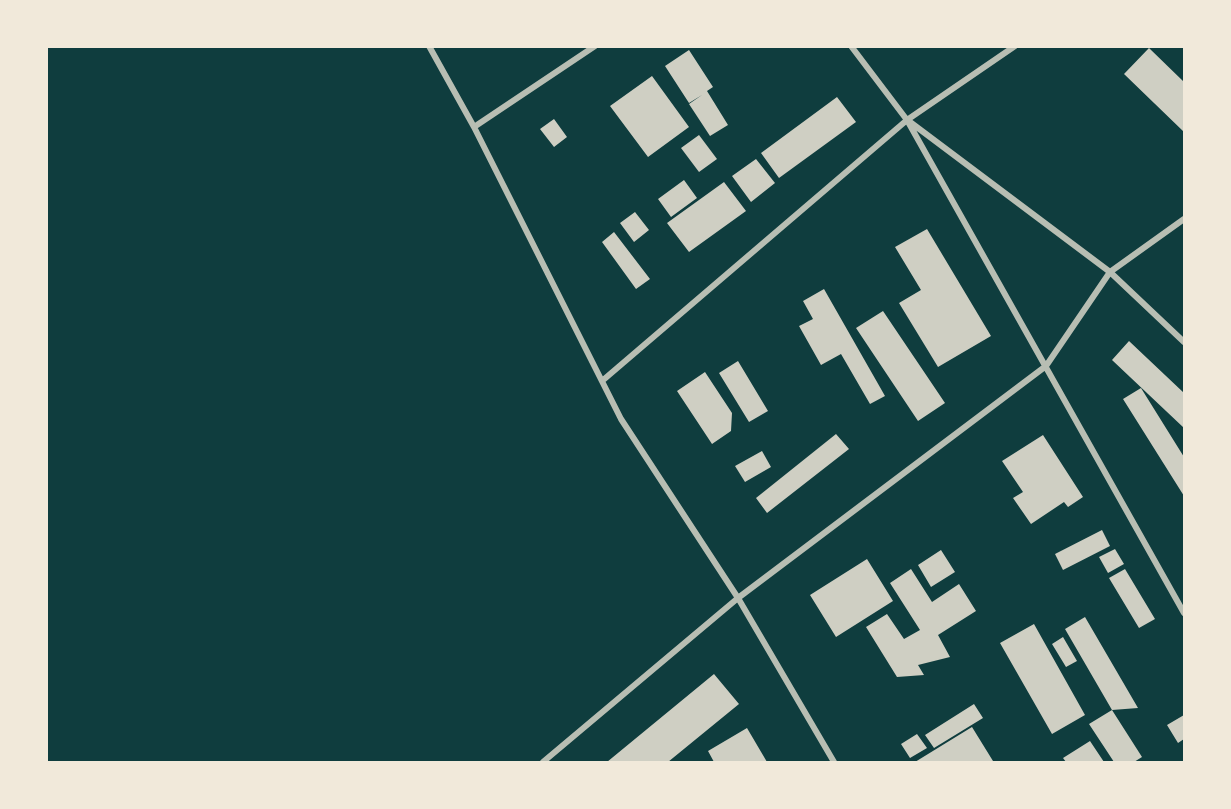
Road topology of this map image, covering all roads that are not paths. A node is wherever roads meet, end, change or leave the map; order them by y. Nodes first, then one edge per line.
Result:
1 (429, 46) edge
2 (595, 46) edge
3 (851, 46) edge
4 (1015, 46) edge
5 (907, 120) junction
6 (474, 127) junction
7 (1185, 219) edge
8 (1110, 272) junction
9 (1185, 342) edge
10 (1046, 366) junction
11 (602, 381) junction
12 (738, 598) junction
13 (1185, 614) edge
14 (543, 762) edge
15 (834, 762) edge

1 - 6 street
2 - 6 street
3 - 5 street
4 - 5 street
5 - 8 street
5 - 10 street
5 - 11 street
6 - 11 street
7 - 8 street
8 - 9 street
8 - 10 street
10 - 12 street
10 - 13 street
11 - 12 street
12 - 14 street
12 - 15 street

